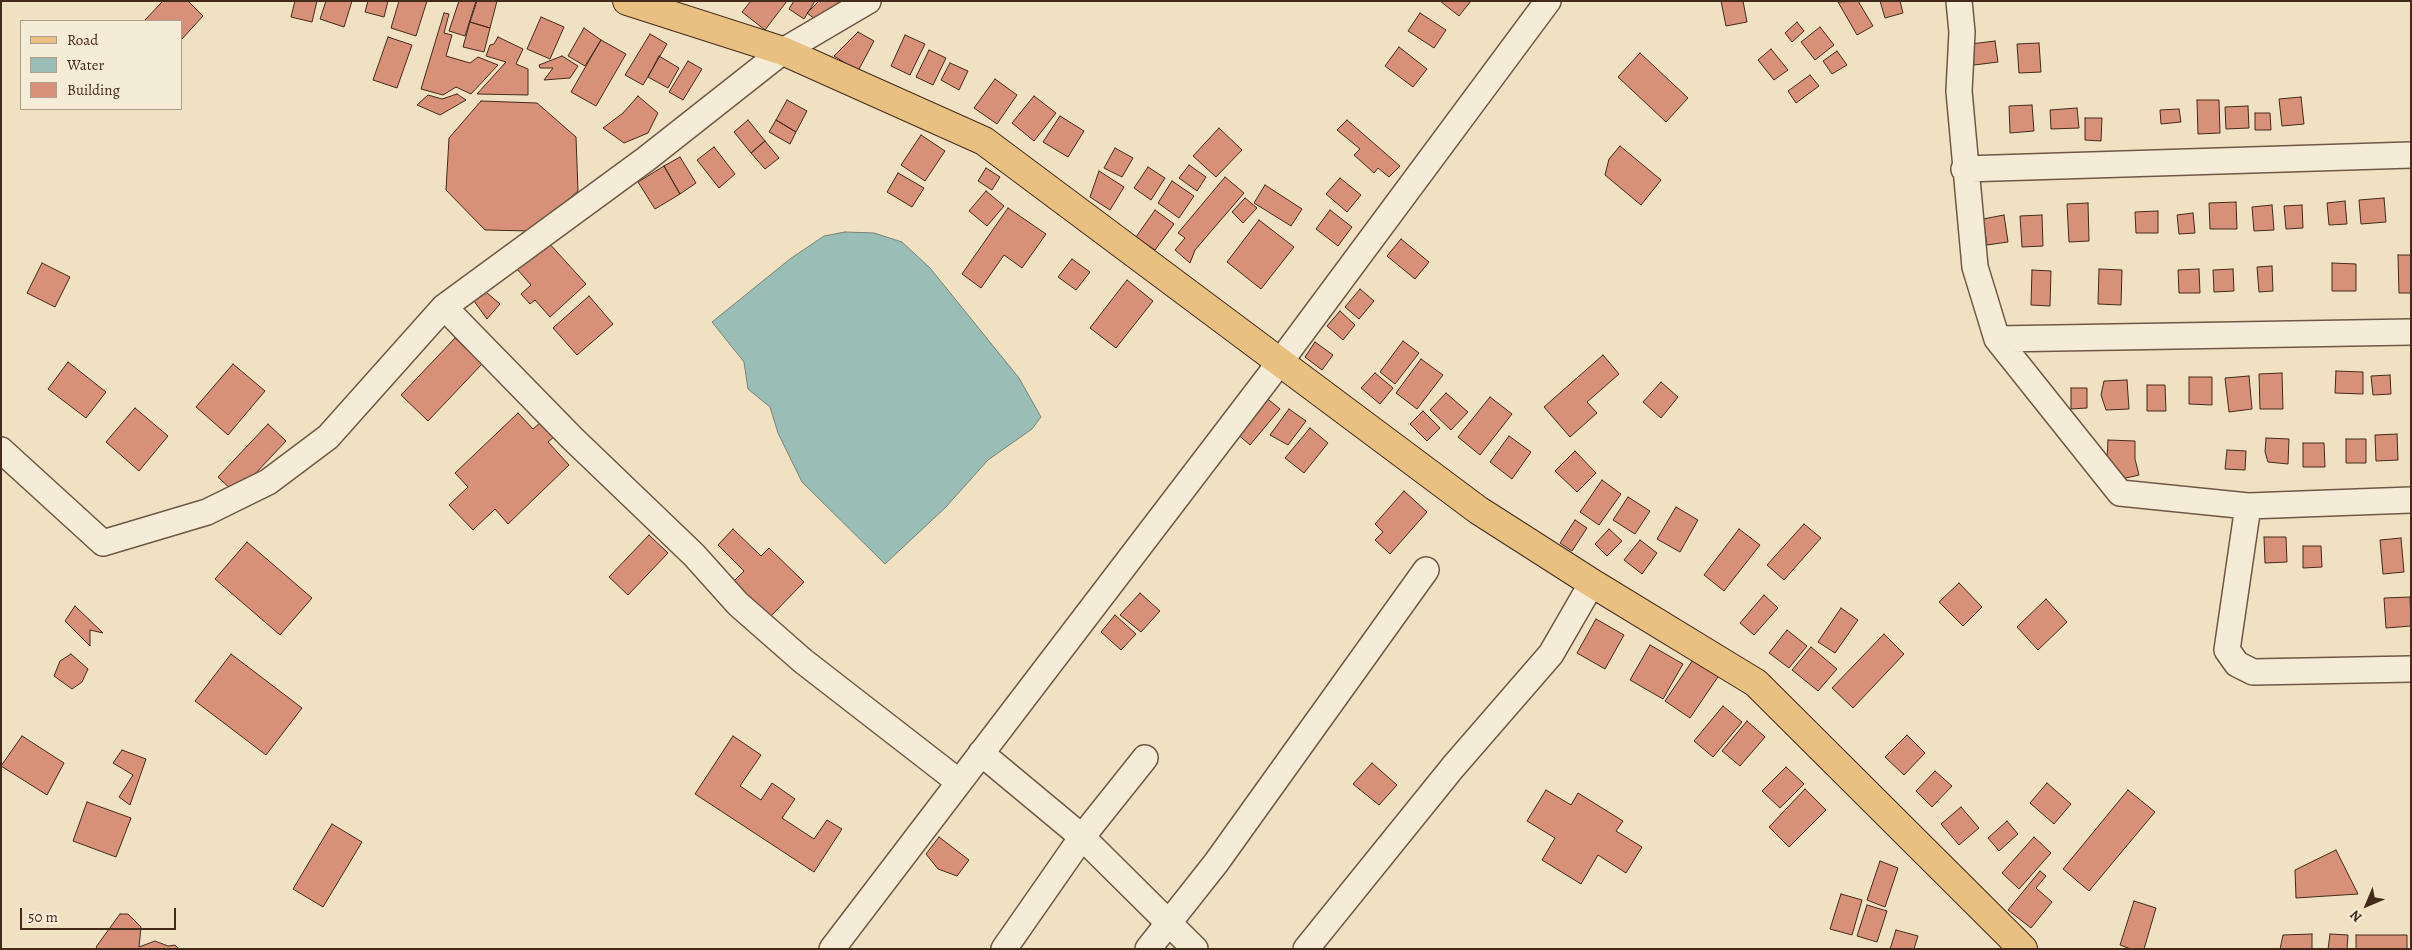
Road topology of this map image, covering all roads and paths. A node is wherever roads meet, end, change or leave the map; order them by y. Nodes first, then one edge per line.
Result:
1 (627, 1) edge
2 (868, 1) edge
3 (1548, 1) edge
4 (1959, 1) edge
5 (783, 51) junction
6 (2411, 155) edge
7 (1964, 168) junction
8 (444, 307) junction
9 (2411, 332) edge
10 (1997, 339) junction
11 (1280, 362) junction
12 (1, 450) edge
13 (2411, 500) edge
14 (2248, 506) junction
15 (1426, 570) dead end
16 (1592, 583) junction
17 (2411, 669) edge
18 (981, 753) junction
19 (1145, 758) dead end
20 (959, 782) junction
21 (1082, 837) junction
22 (1168, 921) junction
23 (2014, 946) edge
24 (832, 949) edge
25 (1004, 949) edge
26 (1148, 949) edge
27 (1195, 949) edge
28 (1306, 949) edge

1 - 5 main road
2 - 5 street
3 - 11 street
4 - 7 street
5 - 8 street
5 - 11 main road
6 - 7 street
7 - 10 street
8 - 12 street
8 - 20 street
9 - 10 street
10 - 14 street
11 - 16 main road
11 - 18 street
13 - 14 street
14 - 17 street
15 - 22 street
16 - 23 main road
16 - 28 street
18 - 20 street
18 - 21 street
19 - 21 street
20 - 24 street
21 - 22 street
21 - 25 street
22 - 26 street
22 - 27 street

